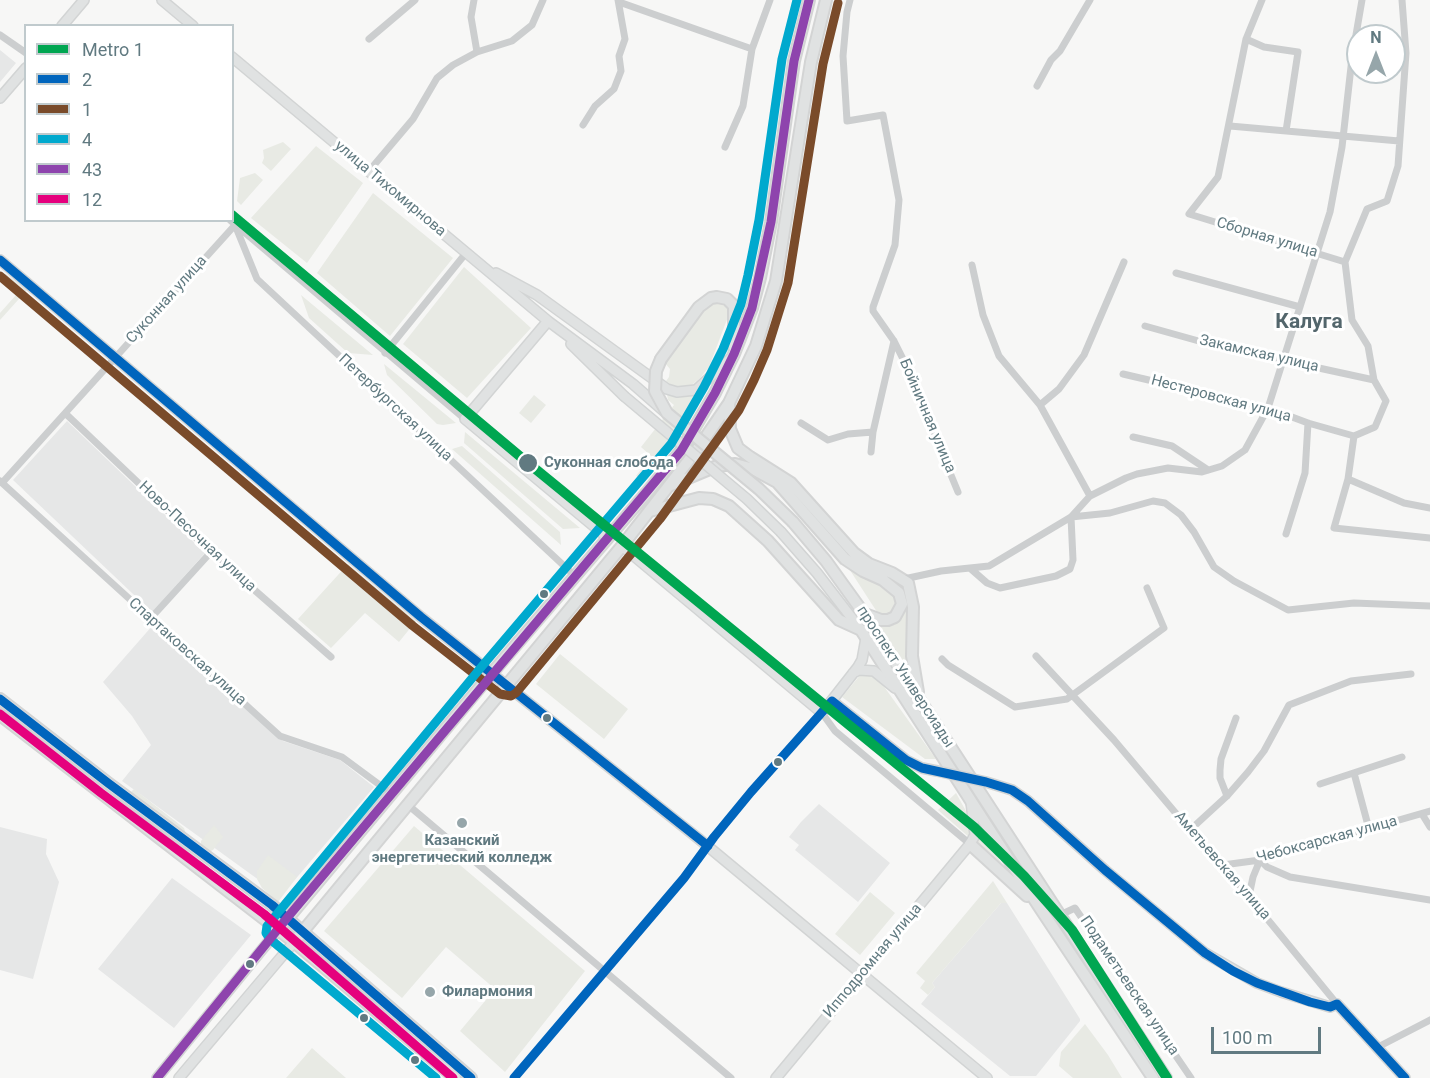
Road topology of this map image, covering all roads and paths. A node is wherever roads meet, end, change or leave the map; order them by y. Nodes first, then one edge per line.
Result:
1 (84, 0) edge
2 (162, 0) edge
3 (415, 0) edge
4 (474, 0) edge
5 (543, 0) edge
6 (770, 0) edge
7 (809, 0) edge
8 (826, 0) edge
9 (850, 0) edge
10 (1090, 0) edge
11 (1262, 0) edge
12 (1362, 0) edge
13 (1402, 0) edge
14 (618, 1) edge
15 (64, 24) edge
16 (191, 24) edge
17 (0, 35) edge
18 (369, 39) dead end
19 (1246, 39) junction
20 (752, 49) junction
21 (24, 52) edge
22 (477, 52) junction
23 (234, 59) edge
24 (24, 70) edge
25 (1037, 86) dead end
26 (0, 98) edge
27 (584, 125) dead end
28 (1230, 126) junction
29 (1286, 131) junction
30 (1343, 136) junction
31 (1400, 141) junction
32 (725, 147) dead end
33 (369, 171) junction
34 (233, 223) edge
35 (466, 253) junction
36 (1317, 253) junction
37 (0, 260) edge
38 (1124, 261) dead end
39 (1346, 262) junction
40 (972, 265) dead end
41 (482, 266) junction
42 (1176, 273) dead end
43 (1300, 307) junction
44 (548, 321) junction
45 (1145, 326) dead end
46 (894, 340) junction
47 (385, 353) junction
48 (733, 355) junction
49 (115, 358) junction
50 (1284, 360) junction
51 (1123, 374) dead end
52 (1374, 380) junction
53 (729, 403) junction
54 (1040, 405) junction
55 (1268, 408) junction
56 (667, 413) junction
57 (66, 414) junction
58 (465, 419) junction
59 (801, 423) dead end
60 (1308, 423) junction
61 (873, 432) junction
62 (1354, 436) junction
63 (1133, 437) dead end
64 (871, 452) dead end
65 (1208, 470) junction
66 (1348, 479) junction
67 (1, 482) edge
68 (669, 486) junction
69 (958, 492) dead end
70 (1090, 496) junction
71 (1430, 508) edge
72 (650, 512) junction
73 (1071, 516) junction
74 (1286, 534) dead end
75 (608, 538) junction
76 (1430, 538) edge
77 (622, 546) junction
78 (212, 552) junction
79 (971, 569) junction
80 (576, 576) junction
81 (904, 579) junction
82 (1147, 588) dead end
83 (1430, 606) edge
84 (862, 611) junction
85 (150, 619) junction
86 (863, 634) junction
87 (1036, 656) dead end
88 (331, 657) dead end
89 (942, 659) dead end
90 (853, 673) junction
91 (492, 674) junction
92 (1411, 674) dead end
93 (507, 685) junction
94 (900, 692) junction
95 (1071, 696) junction
96 (919, 698) junction
97 (0, 699) edge
98 (832, 702) junction
99 (822, 713) junction
100 (0, 715) edge
101 (1236, 718) dead end
102 (1402, 756) dead end
103 (1354, 773) junction
104 (1320, 784) dead end
105 (392, 794) junction
106 (1227, 796) junction
107 (970, 802) junction
108 (408, 805) junction
109 (1426, 813) edge
110 (1430, 827) edge
111 (1369, 829) junction
112 (1190, 830) junction
113 (970, 844) junction
114 (708, 846) junction
115 (1260, 860) junction
116 (1223, 865) junction
117 (1249, 897) junction
118 (1430, 900) edge
119 (1038, 905) junction
120 (1060, 915) junction
121 (287, 918) junction
122 (278, 930) junction
123 (302, 932) junction
124 (294, 942) junction
125 (606, 970) junction
126 (863, 974) junction
127 (1337, 1004) junction
128 (1430, 1020) edge
129 (1378, 1047) junction
130 (157, 1078) edge
131 (179, 1078) edge
132 (455, 1078) edge
133 (471, 1078) edge
134 (514, 1078) edge
135 (731, 1078) edge
136 (776, 1078) edge
137 (987, 1078) edge
138 (1153, 1078) edge
139 (1166, 1078) edge
140 (1191, 1078) edge
141 (1405, 1078) edge

1 - 15 street
2 - 16 street
3 - 18 street
4 - 22 street
5 - 22 street
6 - 20 street
7 - 48 main road
8 - 53 main road
9 - 46 street, Бойничная улица
10 - 25 street
11 - 19 street
12 - 30 street
13 - 31 street
14 - 20 street
14 - 27 street
17 - 21 street
19 - 28 street
19 - 29 street
20 - 32 street
22 - 33 street
23 - 33 street, улица Тихомирнова
24 - 26 street
28 - 29 street
28 - 36 street, Сборная улица
29 - 30 street
30 - 31 street
30 - 36 street
31 - 39 street
33 - 35 street, улица Тихомирнова
34 - 47 street
34 - 49 street, Суконная улица
34 - 80 street, Петербургская улица
35 - 41 street, улица Тихомирнова
35 - 47 street
36 - 39 street, Сборная улица
36 - 43 street
37 - 49 street
38 - 54 street
39 - 52 street
40 - 54 street
41 - 44 street, улица Тихомирнова
41 - 48 street
42 - 43 street
43 - 50 street
44 - 56 street
44 - 58 street
44 - 86 street, bridge
45 - 50 street, Закамская улица
46 - 61 street, Бойничная улица
46 - 69 street, Бойничная улица
47 - 58 street
48 - 56 main road, bridge
48 - 75 main road
49 - 57 street, Суконная улица
49 - 91 street
50 - 52 street, Закамская улица
50 - 55 street
51 - 55 street, Нестеровская улица
52 - 62 street
53 - 68 main road
53 - 81 main road
54 - 70 street
55 - 60 street, Нестеровская улица
55 - 65 street
56 - 84 main road, проспект Универсиады, bridge
57 - 67 street, Суконная улица
57 - 78 street, Ново-Песочная улица
58 - 75 street
59 - 61 street
60 - 62 street, Нестеровская улица
60 - 74 street
61 - 64 street, Бойничная улица
62 - 66 street
63 - 65 street
65 - 70 street
66 - 71 street
66 - 76 street
67 - 85 street, Спартаковская улица
68 - 72 main road
68 - 84 main road
70 - 73 street
72 - 77 main road
72 - 86 main road
73 - 79 street
73 - 79 street
73 - 83 street
75 - 80 main road
77 - 93 main road
77 - 99 street
78 - 85 street
78 - 88 street, Ново-Песочная улица
79 - 81 street
80 - 91 main road
81 - 96 main road
82 - 95 street
84 - 96 main road, проспект Универсиады
85 - 105 street, Спартаковская улица
86 - 90 street
86 - 94 main road, проспект Универсиады
87 - 95 street, Аметьевская улица
89 - 95 street
90 - 94 street
90 - 98 street
91 - 93 street
91 - 105 main road
92 - 106 street
93 - 108 main road
93 - 114 street
94 - 107 main road, проспект Универсиады
95 - 112 street, Аметьевская улица
96 - 120 main road, проспект Универсиады
97 - 121 main road
98 - 99 street
98 - 127 street, bridge
99 - 113 street
99 - 114 street
100 - 122 main road
101 - 106 street
102 - 103 street
103 - 104 street
103 - 111 street
105 - 121 main road
106 - 112 street
107 - 113 street
107 - 119 main road, проспект Универсиады
108 - 123 main road
108 - 125 street
109 - 110 street
109 - 111 street, Чебоксарская улица
111 - 115 street, Чебоксарская улица
112 - 116 street, Аметьевская улица
113 - 119 main road
113 - 126 street, Ипподромная улица
114 - 125 street
114 - 126 street
115 - 116 street, Чебоксарская улица
115 - 117 street
115 - 118 street
116 - 117 street, Аметьевская улица
117 - 127 street, Аметьевская улица
119 - 138 main road, проспект Универсиады
120 - 139 main road, проспект Универсиады
120 - 140 street, Подаметьевская улица
121 - 122 main road
121 - 123 main road
122 - 124 main road
122 - 130 street
123 - 124 main road
123 - 133 main road
124 - 131 street
124 - 132 main road
125 - 134 street
125 - 135 street
126 - 136 street, Ипподромная улица
126 - 137 street
127 - 129 street, Аметьевская улица
128 - 129 street
129 - 141 street, Аметьевская улица

